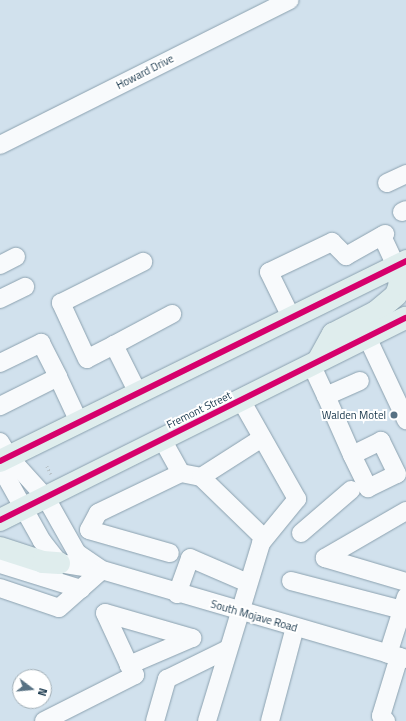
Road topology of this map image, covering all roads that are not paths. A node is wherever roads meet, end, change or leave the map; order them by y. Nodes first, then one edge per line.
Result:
1 (290, 0) edge
2 (0, 145) edge
3 (406, 174) edge
4 (387, 184) dead end
5 (143, 262) dead end
6 (401, 263) edge
7 (24, 287) dead end
8 (0, 299) edge
9 (172, 314) dead end
10 (291, 317) junction
11 (406, 318) edge
12 (367, 337) junction
13 (114, 345) junction
14 (315, 362) junction
15 (0, 363) edge
16 (58, 377) junction
17 (360, 381) dead end
18 (138, 393) junction
19 (326, 396) junction
20 (241, 400) junction
21 (0, 406) edge
22 (406, 420) edge
23 (79, 422) junction
24 (262, 438) junction
25 (162, 439) junction
26 (352, 455) dead end
27 (2, 457) edge
28 (181, 474) junction
29 (201, 477) junction
30 (351, 490) dead end
31 (46, 498) junction
32 (24, 508) junction
33 (406, 511) edge
34 (283, 516) junction
35 (0, 520) edge
36 (264, 538) junction
37 (0, 548) edge
38 (170, 553) dead end
39 (59, 563) junction
40 (0, 564) edge
41 (102, 570) junction
42 (404, 579) edge
43 (291, 581) dead end
44 (248, 583) junction
45 (0, 588) edge
46 (80, 589) junction
47 (177, 594) junction
48 (405, 606) edge
49 (239, 611) junction
50 (295, 627) junction
51 (228, 650) junction
52 (398, 657) edge
53 (129, 665) dead end
54 (44, 721) edge
55 (155, 721) edge
56 (207, 721) edge
57 (270, 721) edge
58 (386, 721) edge

1 - 2 street, Howard Drive
3 - 4 street
5 - 13 street
6 - 10 main road
6 - 10 street
6 - 14 main road
7 - 8 street
9 - 13 street
10 - 18 main road
11 - 12 main road, Fremont Street
12 - 14 main road, Fremont Street
12 - 22 street
13 - 18 street
14 - 19 street
14 - 20 main road, Fremont Street
15 - 16 street
16 - 21 street
16 - 23 street
17 - 19 street
18 - 23 main road
19 - 26 street
20 - 24 street
20 - 25 main road, Fremont Street
23 - 27 main road
24 - 29 street
24 - 34 street
25 - 28 street
25 - 31 main road, Fremont Street
27 - 31 street, South Mojave Road
27 - 32 street
28 - 29 street
28 - 38 street
29 - 36 street
30 - 34 street
31 - 32 main road, Fremont Street
31 - 41 street, South Mojave Road
32 - 35 main road, Fremont Street
32 - 39 street
33 - 42 street
34 - 36 street
36 - 44 street
37 - 39 main road
39 - 41 street, South Mojave Road
40 - 46 street
41 - 46 street
41 - 47 street, South Mojave Road
43 - 48 street
44 - 47 street
44 - 49 street
45 - 46 street
47 - 49 street, South Mojave Road
48 - 52 street
49 - 50 street, South Mojave Road
49 - 51 street
50 - 52 street, South Mojave Road
50 - 57 street
51 - 55 street
51 - 56 street
52 - 58 street
53 - 54 street

